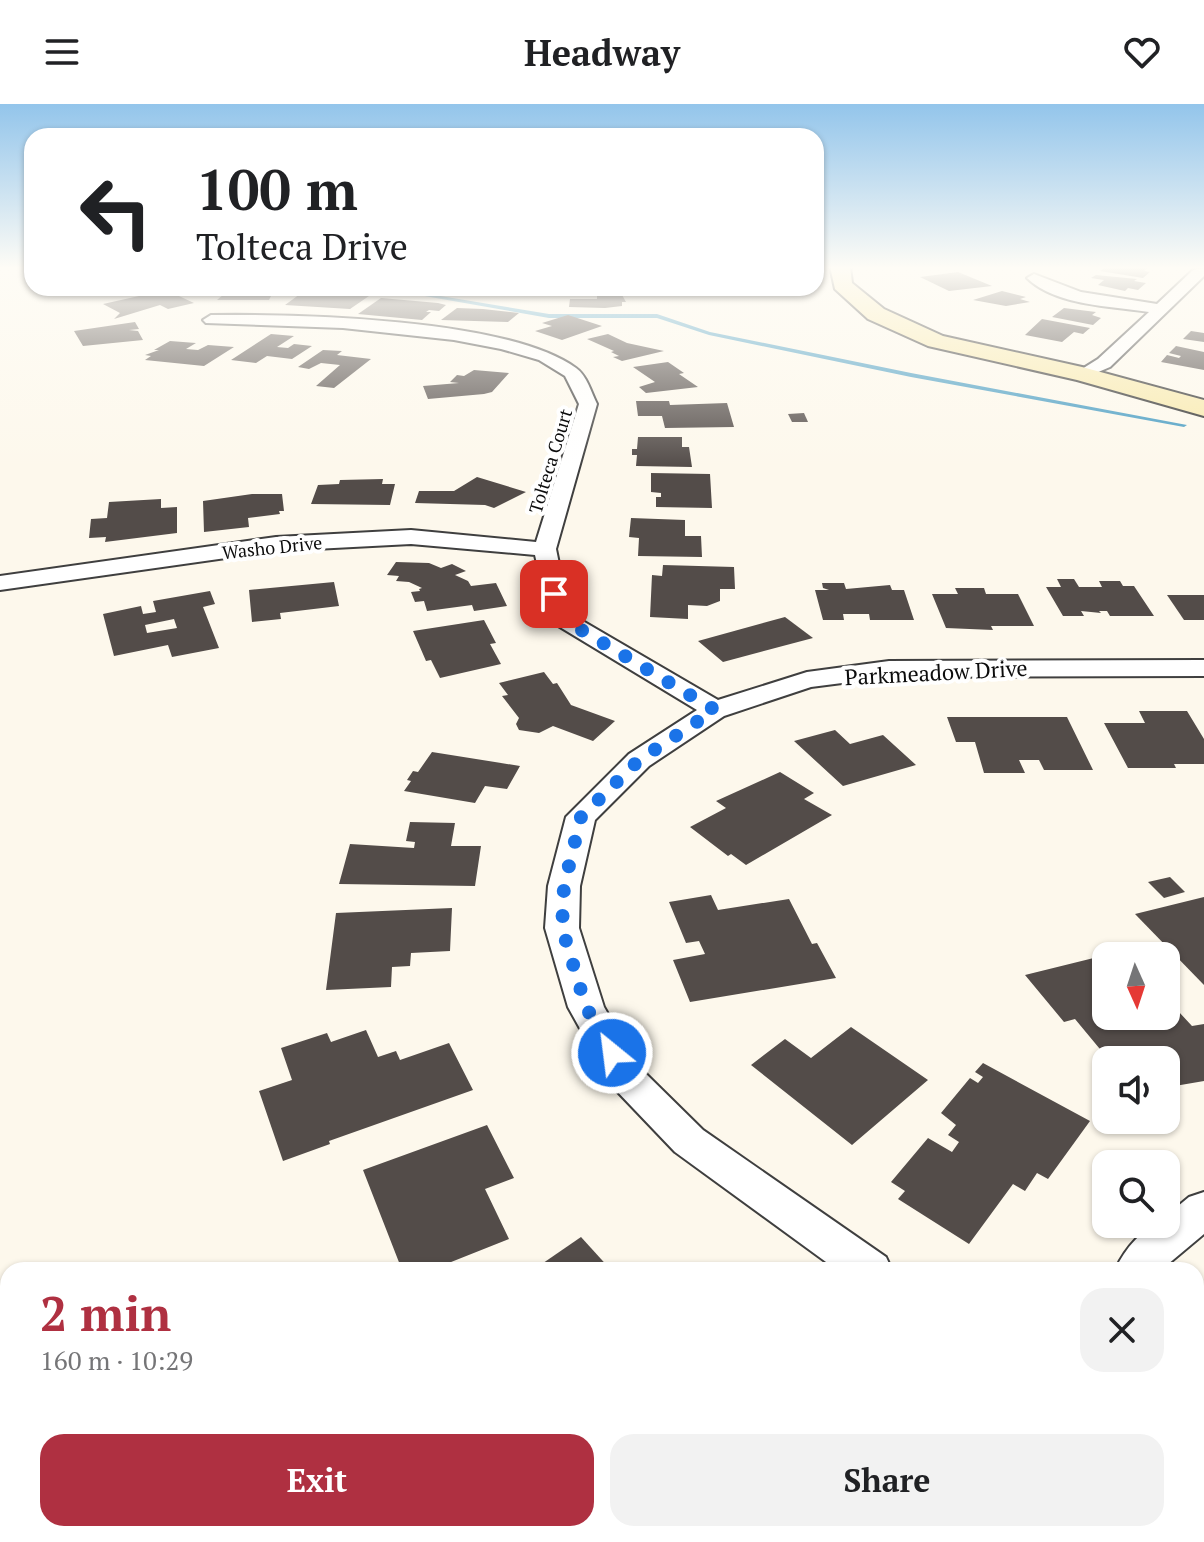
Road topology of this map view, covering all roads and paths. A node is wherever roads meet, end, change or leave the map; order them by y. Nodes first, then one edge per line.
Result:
1 (446, 333) edge
2 (918, 333) edge
3 (967, 333) edge
4 (1135, 333) edge
5 (1087, 371) junction
6 (1204, 398) edge
7 (1204, 408) edge
8 (545, 549) junction
9 (0, 583) edge
10 (1204, 668) edge
11 (715, 710) junction
12 (1204, 1209) edge
13 (860, 1262) edge
14 (1142, 1262) edge

1 - 8 street, Tolteca Court
2 - 5 main road
3 - 5 main road
4 - 5 street
5 - 6 main road
5 - 7 main road
8 - 9 street, Washo Drive
8 - 11 street
10 - 11 street, Parkmeadow Drive
11 - 13 street, Parkmeadow Drive
12 - 14 street

